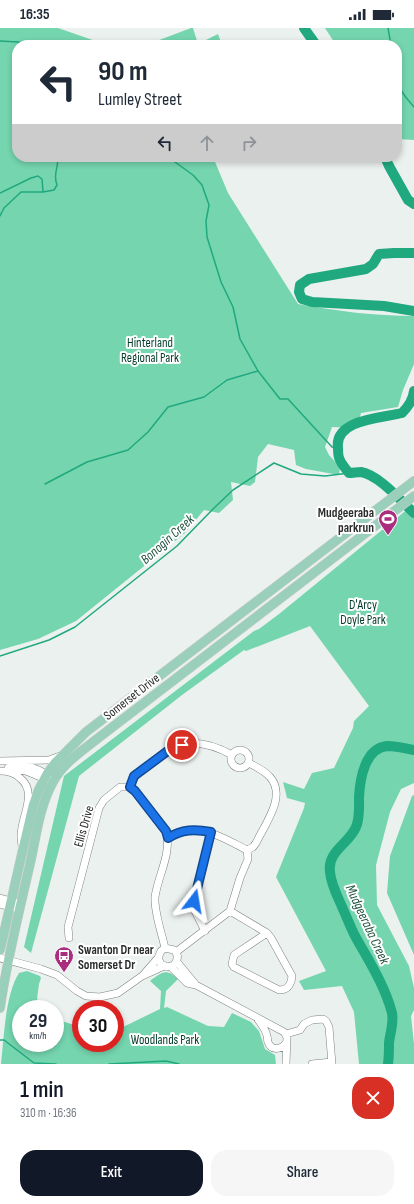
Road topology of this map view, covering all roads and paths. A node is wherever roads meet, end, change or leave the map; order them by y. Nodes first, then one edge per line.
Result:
1 (411, 483) edge
2 (414, 496) edge
3 (239, 616) junction
4 (246, 625) junction
5 (60, 756) junction
6 (232, 756) junction
7 (0, 762) edge
8 (249, 763) junction
9 (0, 769) edge
10 (48, 778) junction
11 (130, 787) junction
12 (211, 832) junction
13 (168, 838) junction
14 (23, 849) junction
15 (246, 850) junction
16 (0, 898) edge
17 (0, 904) edge
18 (10, 904) junction
19 (20, 907) junction
20 (230, 911) junction
21 (205, 931) junction
22 (267, 933) junction
23 (69, 938) dead end
24 (165, 948) junction
25 (0, 950) edge
26 (176, 952) junction
27 (158, 958) junction
28 (4, 959) edge
29 (177, 962) junction
30 (167, 967) junction
31 (142, 976) junction
32 (196, 985) junction
33 (0, 1008) edge
34 (255, 1017) junction
35 (276, 1029) junction
36 (286, 1034) junction
37 (268, 1036) junction
38 (286, 1043) junction
39 (278, 1049) junction
40 (332, 1063) edge
41 (285, 1064) edge
42 (312, 1064) edge

1 - 3 main road, Somerset Drive
2 - 4 main road, Somerset Drive
3 - 4 main road
3 - 5 main road, Somerset Drive
4 - 10 main road, Somerset Drive
5 - 7 street
5 - 10 main road, Somerset Drive
6 - 8 street
6 - 8 street
6 - 11 street
7 - 10 street
8 - 15 street
9 - 10 street
9 - 14 street
10 - 14 main road, Somerset Drive
10 - 19 main road, Somerset Drive
11 - 13 street
11 - 23 street, Ellis Drive
12 - 13 street
12 - 15 street
12 - 21 street
13 - 24 street
14 - 18 main road, Somerset Drive
15 - 20 street
16 - 18 street
17 - 18 street
18 - 19 street
18 - 25 main road, Somerset Drive
19 - 28 main road, Somerset Drive
20 - 21 street
20 - 22 street
21 - 26 street
22 - 22 street
24 - 26 street
24 - 27 street
26 - 29 street
27 - 30 street
27 - 31 street
28 - 31 street
28 - 33 main road, Somerset Drive
29 - 30 street
29 - 32 street
30 - 31 street
30 - 32 street
32 - 34 street
34 - 35 street
34 - 37 street
35 - 36 street
35 - 37 street
36 - 38 street
36 - 40 street
37 - 39 street
38 - 39 street
38 - 41 street
39 - 41 street
40 - 42 street

